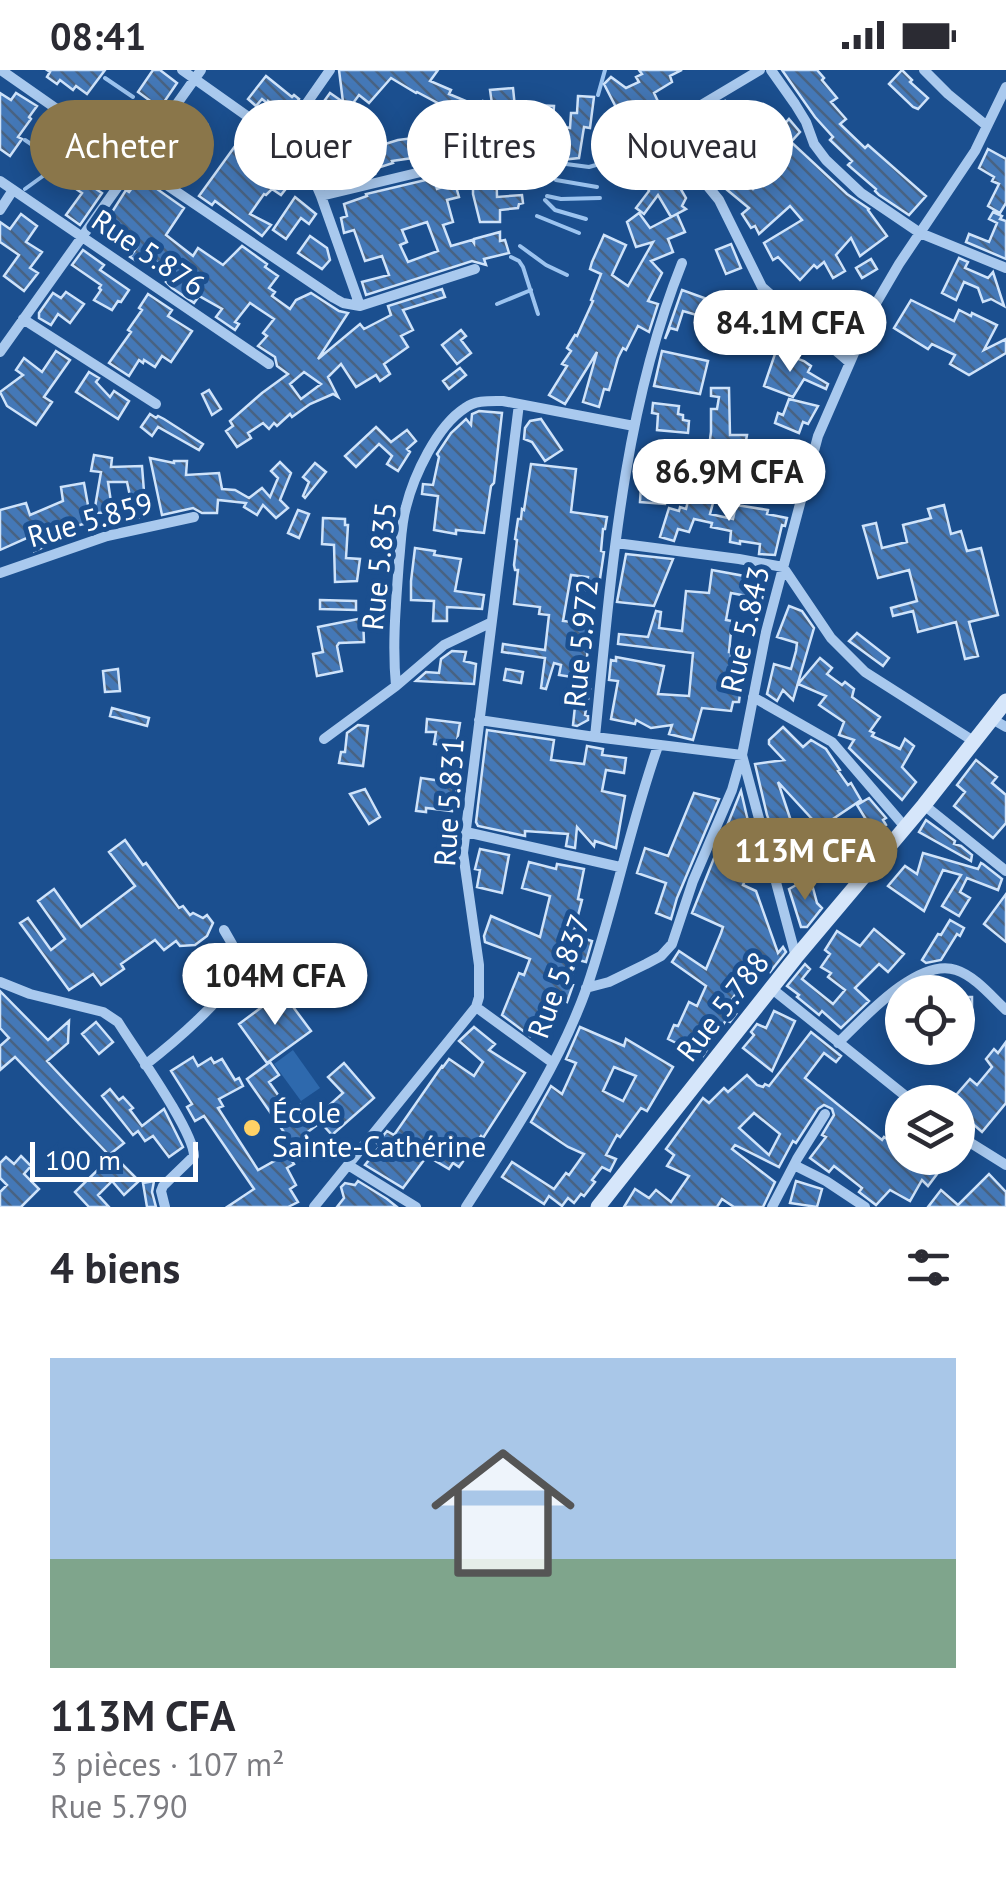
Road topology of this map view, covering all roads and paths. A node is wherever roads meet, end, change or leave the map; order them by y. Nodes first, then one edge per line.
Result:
1 (2, 70) edge
2 (182, 70) edge
3 (330, 70) edge
4 (760, 70) edge
5 (771, 70) edge
6 (924, 70) edge
7 (198, 74) edge
8 (1006, 87) edge
9 (45, 100) edge
10 (179, 100) edge
11 (309, 100) edge
12 (234, 103) edge
13 (987, 126) junction
14 (407, 175) edge
15 (0, 181) edge
16 (14, 190) junction
17 (114, 190) edge
18 (174, 190) edge
19 (318, 190) edge
20 (321, 196) junction
21 (0, 210) edge
22 (920, 233) junction
23 (81, 236) junction
24 (682, 263) dead end
25 (1006, 268) edge
26 (475, 269) dead end
27 (360, 306) junction
28 (23, 319) junction
29 (0, 352) edge
30 (849, 362) junction
31 (269, 364) dead end
32 (156, 404) dead end
33 (519, 404) junction
34 (634, 426) junction
35 (194, 517) dead end
36 (616, 542) junction
37 (783, 567) junction
38 (0, 574) edge
39 (490, 623) junction
40 (396, 686) junction
41 (754, 697) junction
42 (1006, 702) edge
43 (479, 720) junction
44 (999, 723) edge
45 (595, 737) junction
46 (324, 739) dead end
47 (974, 742) junction
48 (658, 746) junction
49 (742, 755) junction
50 (924, 804) junction
51 (905, 827) junction
52 (466, 832) junction
53 (620, 866) junction
54 (1006, 870) edge
55 (224, 930) dead end
56 (796, 957) junction
57 (0, 982) edge
58 (586, 988) junction
59 (770, 988) junction
60 (476, 1007) junction
61 (1006, 1010) edge
62 (838, 1043) junction
63 (553, 1063) junction
64 (145, 1065) junction
65 (891, 1085) edge
66 (825, 1114) dead end
67 (975, 1146) edge
68 (348, 1165) junction
69 (794, 1165) junction
70 (1006, 1165) edge
71 (165, 1207) edge
72 (314, 1207) edge
73 (416, 1207) edge
74 (466, 1207) edge
75 (598, 1207) edge
76 (772, 1207) edge
77 (865, 1207) edge

1 - 9 street
2 - 7 street
3 - 11 street
4 - 30 street
5 - 22 street
6 - 13 street
7 - 10 street
7 - 12 street
8 - 13 street, Rue 5.843
13 - 22 street, Rue 5.843
14 - 20 street
15 - 16 street, Rue 5.876
16 - 21 street
16 - 23 street, Rue 5.876
17 - 23 street
18 - 27 street
19 - 20 street
20 - 27 street
22 - 25 street
22 - 30 street, Rue 5.843
23 - 28 street
23 - 31 street, Rue 5.876
24 - 34 street, Rue 5.972
26 - 27 street
28 - 29 street
28 - 32 street
30 - 37 street, Rue 5.843
33 - 34 street, Rue 5.835
33 - 39 street, Rue 5.831
33 - 40 street, Rue 5.835
34 - 36 street, Rue 5.972
35 - 38 street, Rue 5.859
36 - 37 street
36 - 45 street, Rue 5.972
37 - 41 street, Rue 5.843
37 - 47 street
39 - 40 street
39 - 43 street, Rue 5.831
40 - 46 street
41 - 49 street, Rue 5.843
41 - 51 street
42 - 44 street, Rue 5.788
43 - 45 street
43 - 52 street, Rue 5.831
44 - 47 street, Rue 5.788
45 - 48 street
47 - 50 street, Rue 5.788
48 - 49 street
48 - 53 street, Rue 5.837
49 - 56 street
49 - 58 street, Rue 5.843
50 - 51 street, Rue 5.788
50 - 54 street
51 - 56 street, Rue 5.788
52 - 53 street
52 - 60 street, Rue 5.831
53 - 58 street, Rue 5.837
55 - 64 street
56 - 59 street, Rue 5.788
57 - 64 street
58 - 63 street, Rue 5.837
59 - 62 street
59 - 75 street, Rue 5.788
60 - 63 street
60 - 68 street
61 - 62 street
62 - 65 street
63 - 74 street, Rue 5.837
64 - 71 street
66 - 69 street
67 - 70 street
68 - 72 street
68 - 73 street
69 - 76 street
69 - 77 street

